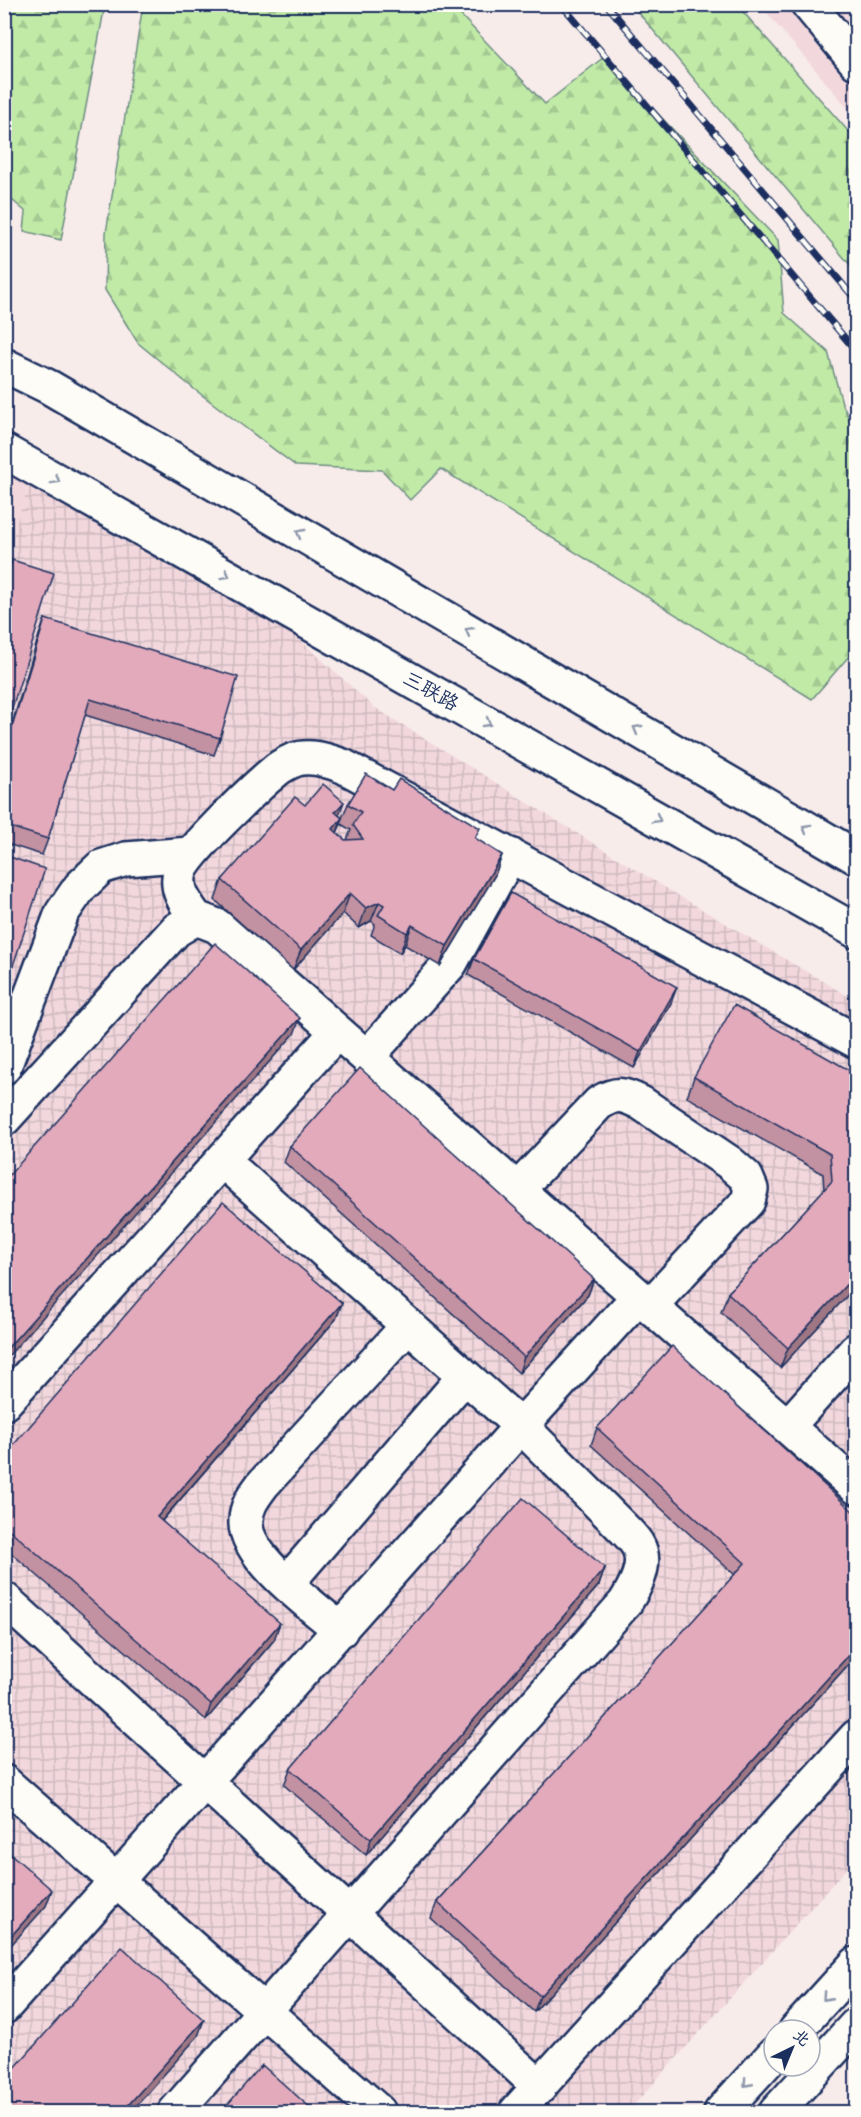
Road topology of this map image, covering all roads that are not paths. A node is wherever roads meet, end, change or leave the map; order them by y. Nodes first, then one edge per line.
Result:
1 (808, 4) edge
2 (856, 62) edge
3 (4, 365) edge
4 (4, 451) edge
5 (190, 854) junction
6 (510, 855) junction
7 (856, 857) edge
8 (196, 918) junction
9 (856, 931) edge
10 (337, 1032) junction
11 (856, 1041) edge
12 (367, 1058) junction
13 (4, 1067) edge
14 (4, 1119) edge
15 (223, 1161) junction
16 (517, 1190) junction
17 (645, 1301) junction
18 (408, 1326) junction
19 (856, 1350) edge
20 (464, 1377) junction
21 (4, 1403) edge
22 (521, 1426) junction
23 (788, 1426) junction
24 (856, 1487) edge
25 (288, 1583) junction
26 (4, 1599) edge
27 (341, 1630) junction
28 (856, 1738) edge
29 (4, 1782) edge
30 (206, 1782) junction
31 (117, 1881) junction
32 (351, 1915) junction
33 (856, 1964) edge
34 (8, 2002) edge
35 (265, 2012) junction
36 (807, 2018) edge
37 (856, 2025) edge
38 (762, 2067) edge
39 (540, 2086) junction
40 (175, 2112) edge
41 (379, 2112) edge
42 (516, 2112) edge
43 (721, 2112) edge
44 (776, 2112) edge

1 - 2 street
7 -> 3 street
4 -> 9 street, 三联路
5 - 6 street
5 - 8 street
5 - 13 street
6 - 11 street
6 - 12 street
8 - 10 street
8 - 14 street
10 - 12 street
10 - 15 street
12 - 16 street
15 - 18 street
15 - 21 street
16 - 17 street
16 - 17 street
17 - 22 street
17 - 23 street
18 - 20 street
18 - 25 street
19 - 23 street
20 - 22 street
20 - 25 street
22 - 27 street
22 - 32 street
23 - 24 street
25 - 27 street
26 - 30 street
27 - 30 street
28 - 39 street
29 - 31 street
30 - 31 street
30 - 32 street
31 - 34 street
31 - 35 street
32 - 35 street
32 - 39 street
33 -> 36 street
35 - 40 street
35 - 41 street
37 - 44 street
38 -> 43 street
39 - 42 street

